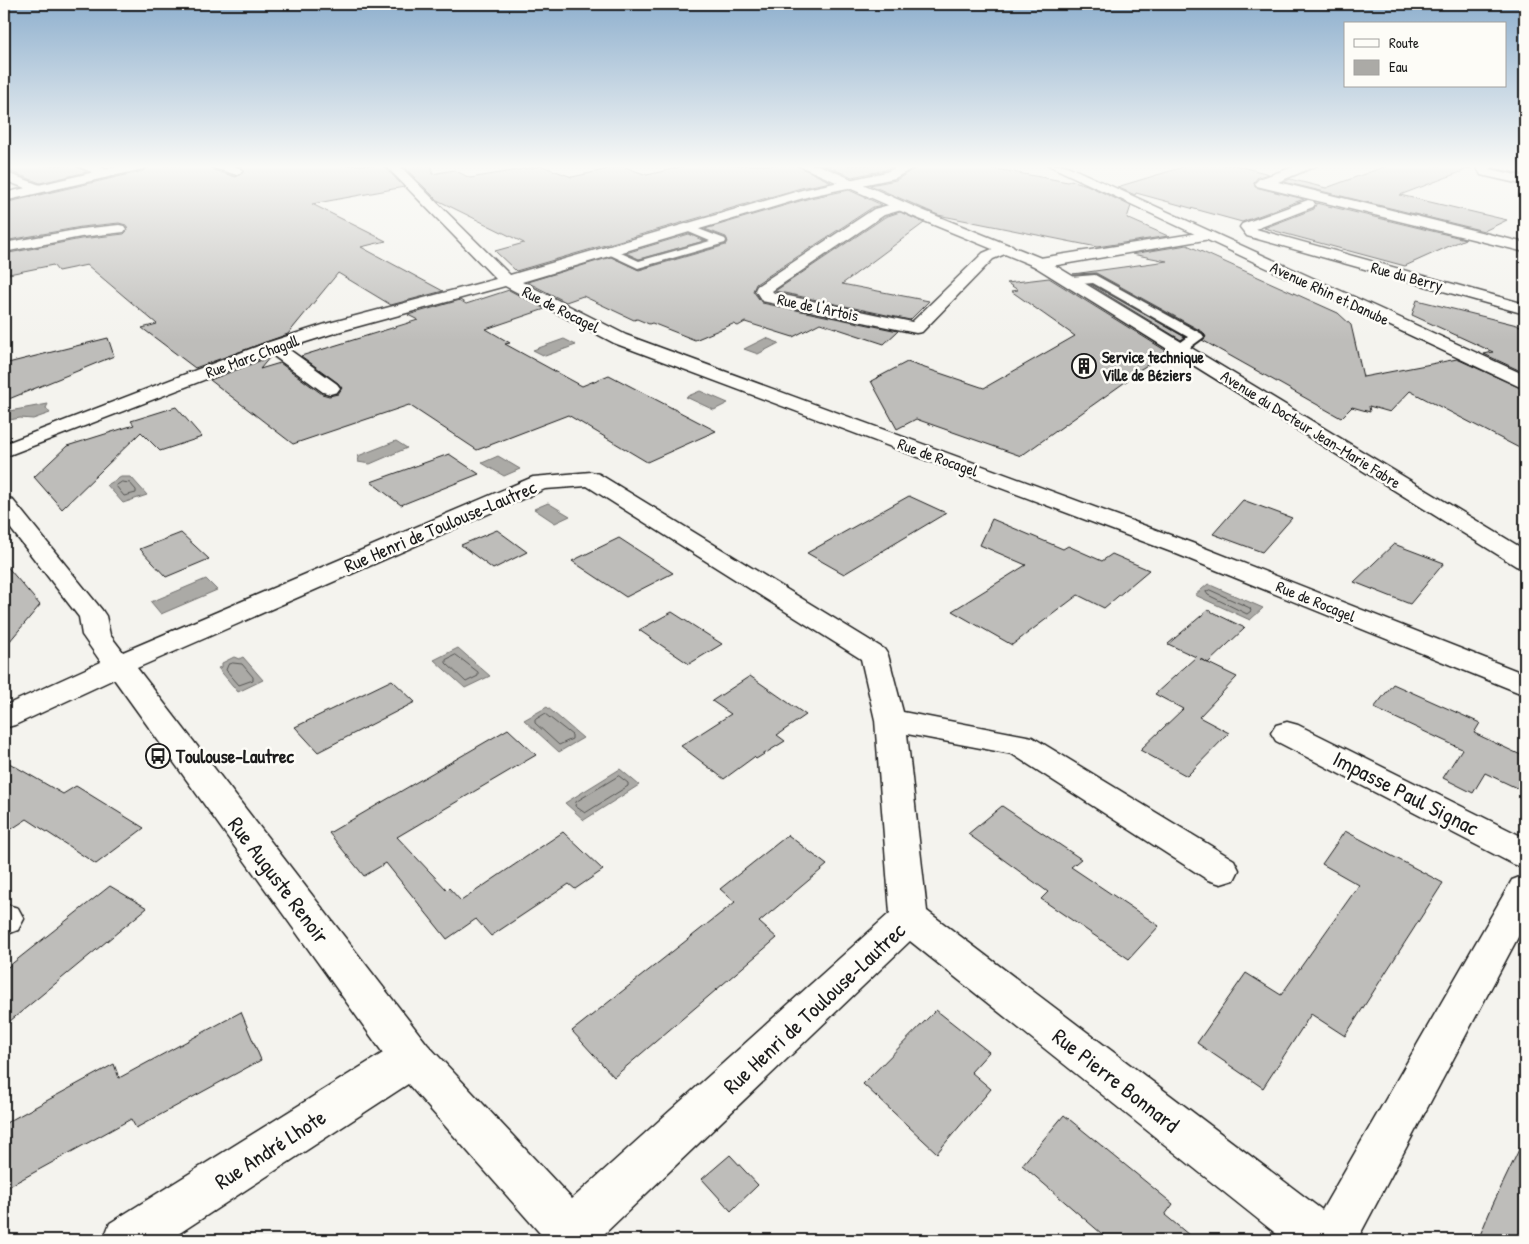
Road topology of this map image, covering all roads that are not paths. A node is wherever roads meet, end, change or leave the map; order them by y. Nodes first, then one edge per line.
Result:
1 (449, 223) edge
2 (705, 223) edge
3 (863, 223) edge
4 (943, 223) edge
5 (1177, 223) edge
6 (1258, 223) edge
7 (1426, 223) edge
8 (688, 228) junction
9 (119, 229) dead end
10 (1205, 236) junction
11 (4, 248) edge
12 (1007, 248) junction
13 (1525, 248) edge
14 (608, 252) junction
15 (1040, 263) junction
16 (506, 280) junction
17 (1070, 281) junction
18 (1143, 306) junction
19 (1525, 309) edge
20 (1118, 310) junction
21 (273, 347) junction
22 (1180, 348) junction
23 (1525, 382) edge
24 (330, 388) dead end
25 (4, 451) edge
26 (4, 504) edge
27 (1525, 561) edge
28 (118, 665) junction
29 (1525, 684) edge
30 (4, 718) edge
31 (890, 720) junction
32 (1287, 733) dead end
33 (1525, 854) edge
34 (1221, 870) dead end
35 (1525, 890) edge
36 (909, 919) junction
37 (412, 1058) junction
38 (574, 1236) edge
39 (127, 1240) edge
40 (1322, 1240) edge
41 (1331, 1240) edge

1 - 16 street, Rue de Rocagel
2 - 8 street, Rue Marc Chagall
3 - 12 street, Rue de l'Artois
4 - 12 street, Avenue du Docteur Jean-Marie Fabre
5 - 10 street, Avenue Rhin et Danube
6 - 19 street, Rue du Berry
7 - 13 street
8 - 14 street, Rue Marc Chagall
8 - 14 lane
9 - 11 street
10 - 15 street
10 - 23 street, Avenue Rhin et Danube
12 - 15 street, Avenue du Docteur Jean-Marie Fabre
14 - 16 street, Rue Marc Chagall
15 - 17 street, Avenue du Docteur Jean-Marie Fabre
16 - 21 street, Rue Marc Chagall
16 - 29 street, Rue de Rocagel
17 - 18 lane
17 - 20 street, Avenue du Docteur Jean-Marie Fabre
18 - 20 lane
18 - 22 lane
20 - 22 street, Avenue du Docteur Jean-Marie Fabre
21 - 24 street
21 - 25 street, Rue Marc Chagall
22 - 27 street, Avenue du Docteur Jean-Marie Fabre
26 - 28 street, Rue Auguste Renoir
28 - 30 street, Rue Henri de Toulouse-Lautrec
28 - 31 street, Rue Henri de Toulouse-Lautrec
28 - 37 street, Rue Auguste Renoir
31 - 34 street
31 - 36 street, Rue Henri de Toulouse-Lautrec
32 - 33 street, Impasse Paul Signac
35 - 41 street
36 - 38 street, Rue Henri de Toulouse-Lautrec
36 - 40 street, Rue Pierre Bonnard
37 - 38 street, Rue Auguste Renoir
37 - 39 street, Rue André Lhote

